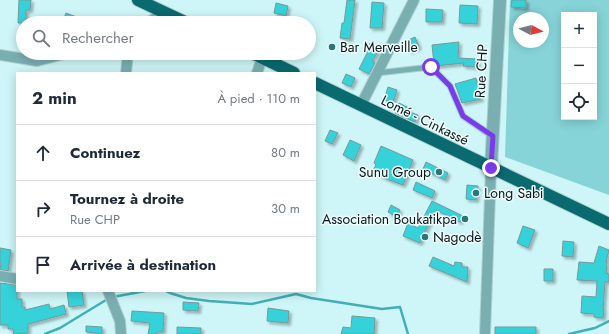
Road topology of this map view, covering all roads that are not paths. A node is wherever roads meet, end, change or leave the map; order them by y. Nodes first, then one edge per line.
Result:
1 (138, 0) edge
2 (414, 0) edge
3 (500, 0) edge
4 (164, 12) junction
5 (158, 16) edge
6 (172, 16) edge
7 (0, 55) edge
8 (16, 58) edge
9 (31, 60) edge
10 (41, 60) edge
11 (127, 60) edge
12 (257, 60) edge
13 (267, 60) edge
14 (126, 72) edge
15 (257, 72) edge
16 (292, 72) edge
17 (377, 73) junction
18 (316, 83) edge
19 (361, 105) junction
20 (493, 136) junction
21 (491, 168) junction
22 (609, 224) edge
23 (0, 276) edge
24 (16, 279) edge
25 (108, 292) edge
26 (120, 334) edge
27 (485, 334) edge

1 - 4 highway
2 - 17 street
3 - 20 street, Rue CHP
4 - 5 street
4 - 6 highway
7 - 8 street
9 - 10 street
11 - 14 street
12 - 15 street
13 - 16 highway
17 - 19 street
17 - 20 lane
18 - 19 highway, Lomé - Cinkassé
19 - 21 highway, Lomé - Cinkassé
20 - 21 street, Rue CHP
21 - 22 highway, Lomé - Cinkassé
21 - 27 street
23 - 24 street
25 - 26 street

